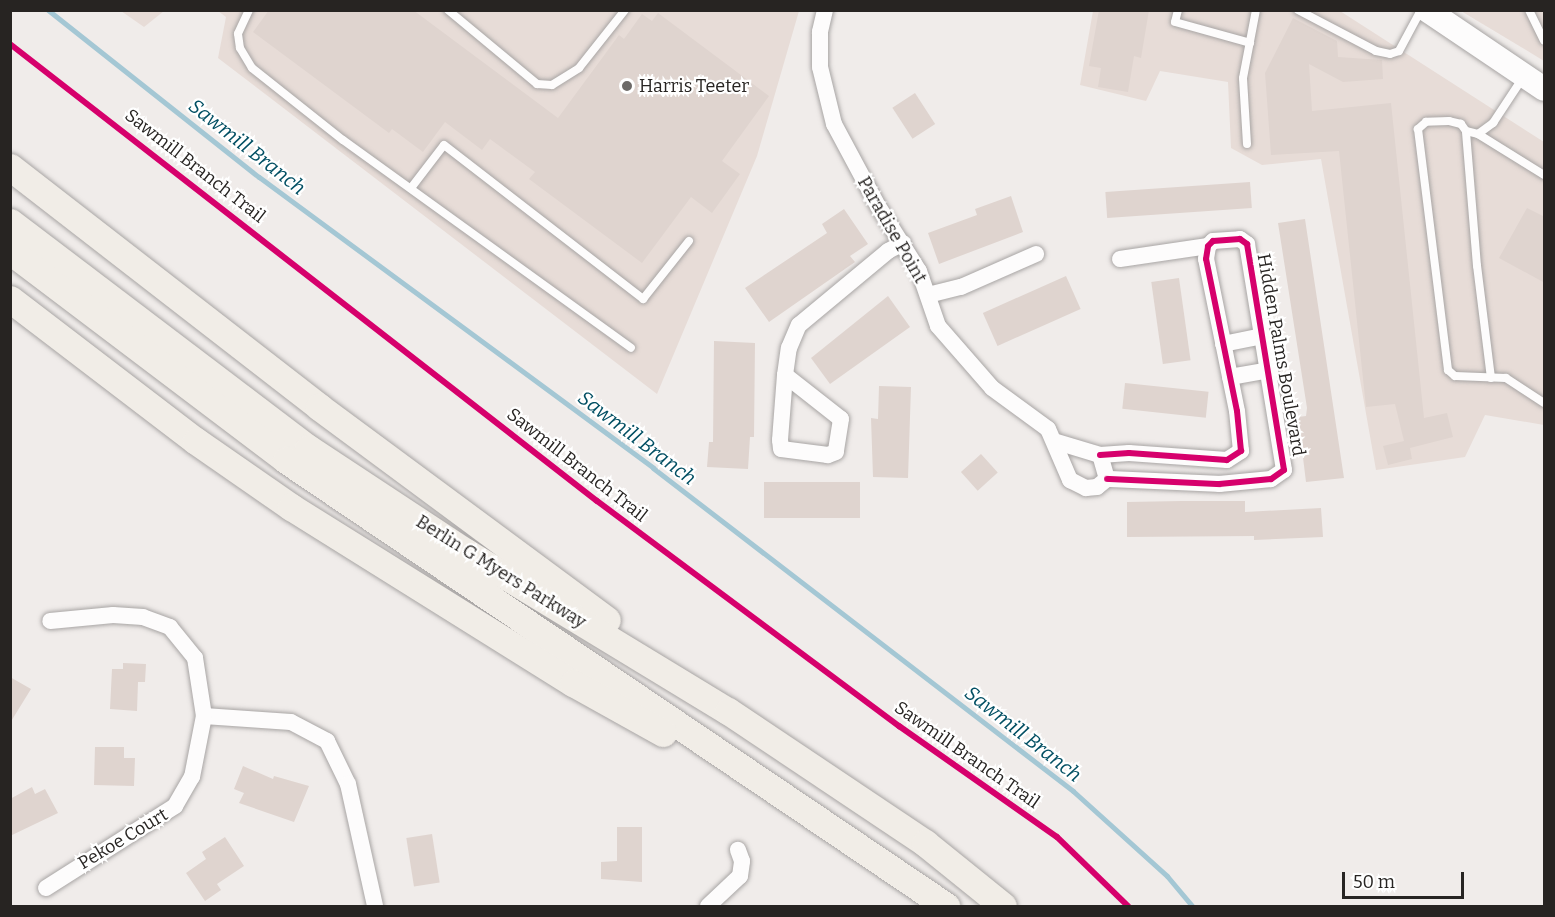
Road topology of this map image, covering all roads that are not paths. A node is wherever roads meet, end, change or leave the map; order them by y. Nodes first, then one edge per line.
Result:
1 (249, 10) edge
2 (448, 10) edge
3 (625, 10) edge
4 (825, 10) edge
5 (1178, 10) edge
6 (1256, 10) edge
7 (1298, 10) edge
8 (1421, 10) edge
9 (1427, 10) edge
10 (1529, 10) edge
11 (1543, 38) edge
12 (1250, 43) junction
13 (1524, 75) junction
14 (1545, 89) edge
15 (1466, 131) junction
16 (1478, 134) junction
17 (1247, 144) dead end
18 (10, 167) edge
19 (1545, 175) edge
20 (411, 188) junction
21 (10, 222) edge
22 (689, 241) dead end
23 (903, 243) junction
24 (1208, 246) junction
25 (10, 251) edge
26 (1036, 254) dead end
27 (1120, 259) dead end
28 (928, 295) junction
29 (10, 299) edge
30 (1263, 336) junction
31 (1223, 344) junction
32 (631, 348) dead end
33 (1270, 370) junction
34 (785, 375) junction
35 (1230, 377) junction
36 (1491, 378) junction
37 (1545, 403) edge
38 (1054, 441) junction
39 (1100, 455) junction
40 (1107, 479) junction
41 (50, 621) dead end
42 (728, 711) junction
43 (204, 716) junction
44 (820, 820) junction
45 (738, 850) dead end
46 (46, 888) dead end
47 (375, 906) edge
48 (708, 906) edge
49 (946, 906) edge
50 (1003, 906) edge

1 - 20 lane
2 - 3 lane
4 - 23 street, Paradise Point
5 - 12 lane
6 - 12 lane
7 - 8 lane
9 - 13 main road
10 - 11 lane
12 - 17 lane
13 - 14 main road
13 - 16 lane
15 - 16 lane
15 - 36 lane
15 - 36 lane
16 - 19 lane
18 - 42 main road
20 - 22 lane
20 - 32 lane
21 - 42 main road, Berlin G Myers Parkway
23 - 28 street, Paradise Point
23 - 34 street
24 - 27 street, Hidden Palms Boulevard
24 - 30 street, Hidden Palms Boulevard
24 - 31 street
25 - 44 main road, Berlin G Myers Parkway
26 - 28 street
28 - 38 street, Paradise Point
29 - 44 main road
30 - 31 street, Hidden Palms Boulevard
30 - 33 street, Hidden Palms Boulevard
31 - 35 street
33 - 35 street, Hidden Palms Boulevard
33 - 40 street, Hidden Palms Boulevard
34 - 34 street
35 - 39 street
36 - 37 lane
38 - 39 street
38 - 40 street, Paradise Point
39 - 40 street
41 - 43 street, Pekoe Court
42 - 50 main road, Berlin G Myers Parkway
43 - 46 street, Pekoe Court
43 - 47 street
44 - 49 main road, Berlin G Myers Parkway
45 - 48 street

